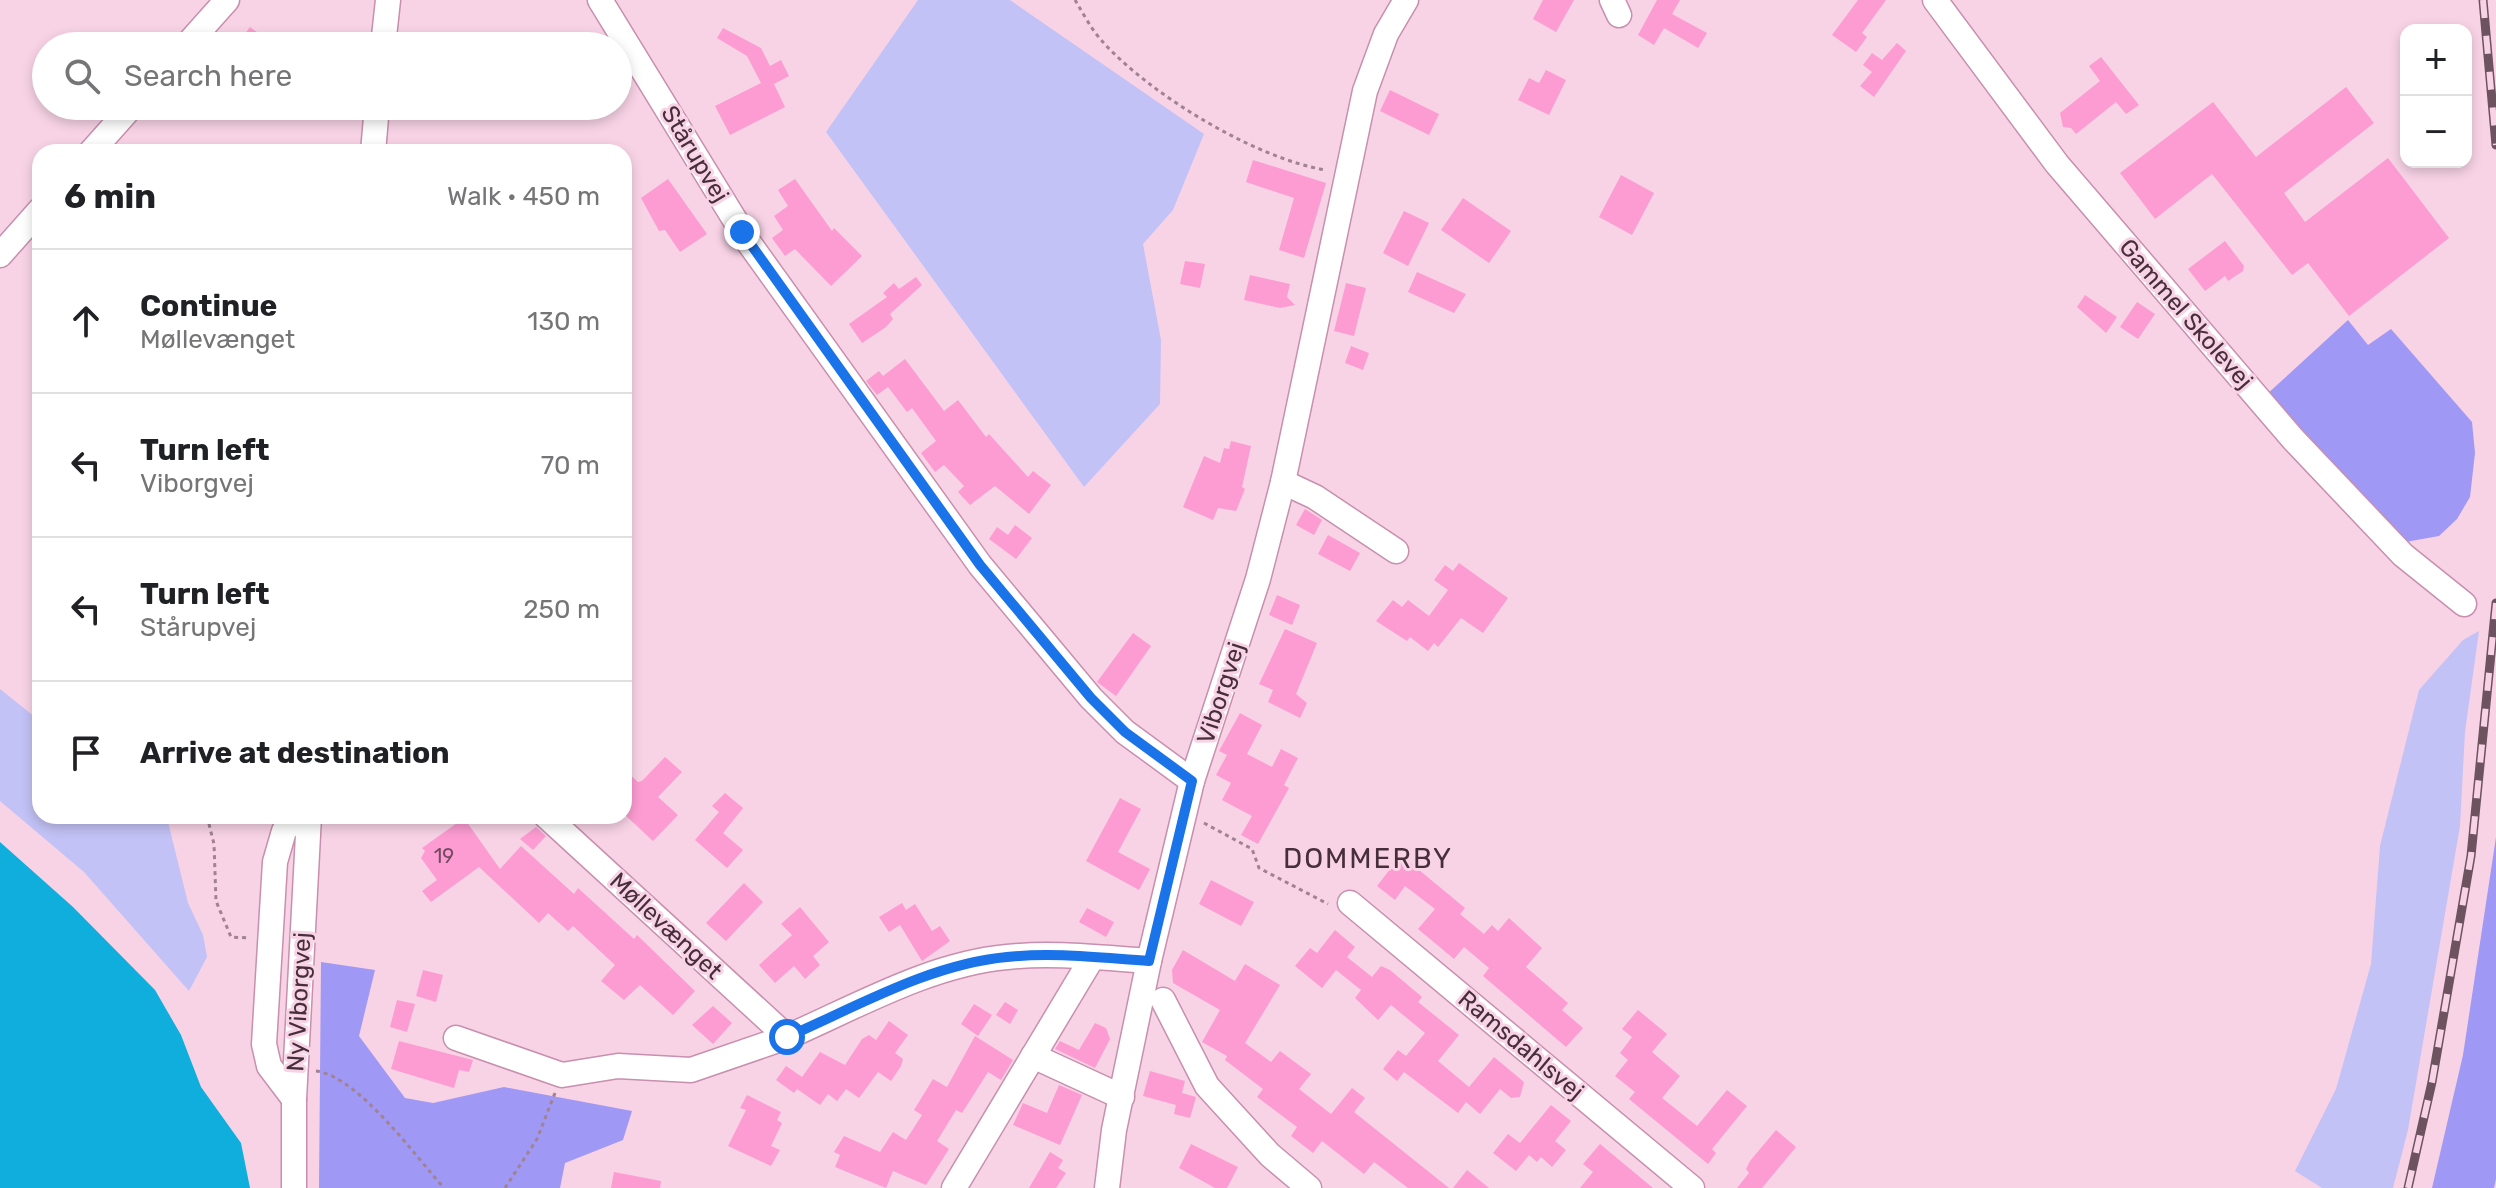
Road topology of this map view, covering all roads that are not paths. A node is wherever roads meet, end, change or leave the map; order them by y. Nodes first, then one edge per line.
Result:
1 (227, 0) edge
2 (388, 0) edge
3 (600, 0) edge
4 (1406, 0) edge
5 (1935, 0) edge
6 (198, 32) edge
7 (385, 32) edge
8 (620, 32) edge
9 (632, 52) edge
10 (120, 120) edge
11 (376, 120) edge
12 (98, 144) edge
13 (374, 144) edge
14 (32, 219) edge
15 (0, 255) edge
16 (1283, 482) junction
17 (1396, 551) dead end
18 (2464, 604) dead end
19 (1192, 781) junction
20 (290, 824) edge
21 (309, 824) edge
22 (555, 824) edge
23 (1350, 903) road end
24 (1092, 958) junction
25 (1149, 961) junction
26 (1163, 1000) dead end
27 (787, 1037) junction
28 (456, 1038) dead end
29 (1033, 1056) junction
30 (1122, 1097) junction
31 (294, 1099) junction
32 (294, 1188) edge
33 (954, 1188) edge
34 (1107, 1188) edge
35 (1309, 1188) edge
36 (1692, 1188) edge

1 - 6 street
2 - 7 street
3 - 8 street, Stårupvej
4 - 16 street, Viborgvej
5 - 18 street, Gammel Skolevej
9 - 19 street, Stårupvej
10 - 12 street
11 - 13 street
14 - 15 street
16 - 17 street
16 - 19 street, Viborgvej
19 - 25 street, Viborgvej
20 - 31 street
21 - 31 street, Ny Viborgvej
22 - 27 street, Møllevænget
23 - 36 street, Ramsdahlsvej
24 - 25 street
24 - 27 street
24 - 29 street
25 - 30 street, Viborgvej
26 - 35 street
27 - 28 street
29 - 30 street
29 - 33 street
30 - 34 street, Viborgvej
31 - 32 street, Ny Viborgvej

